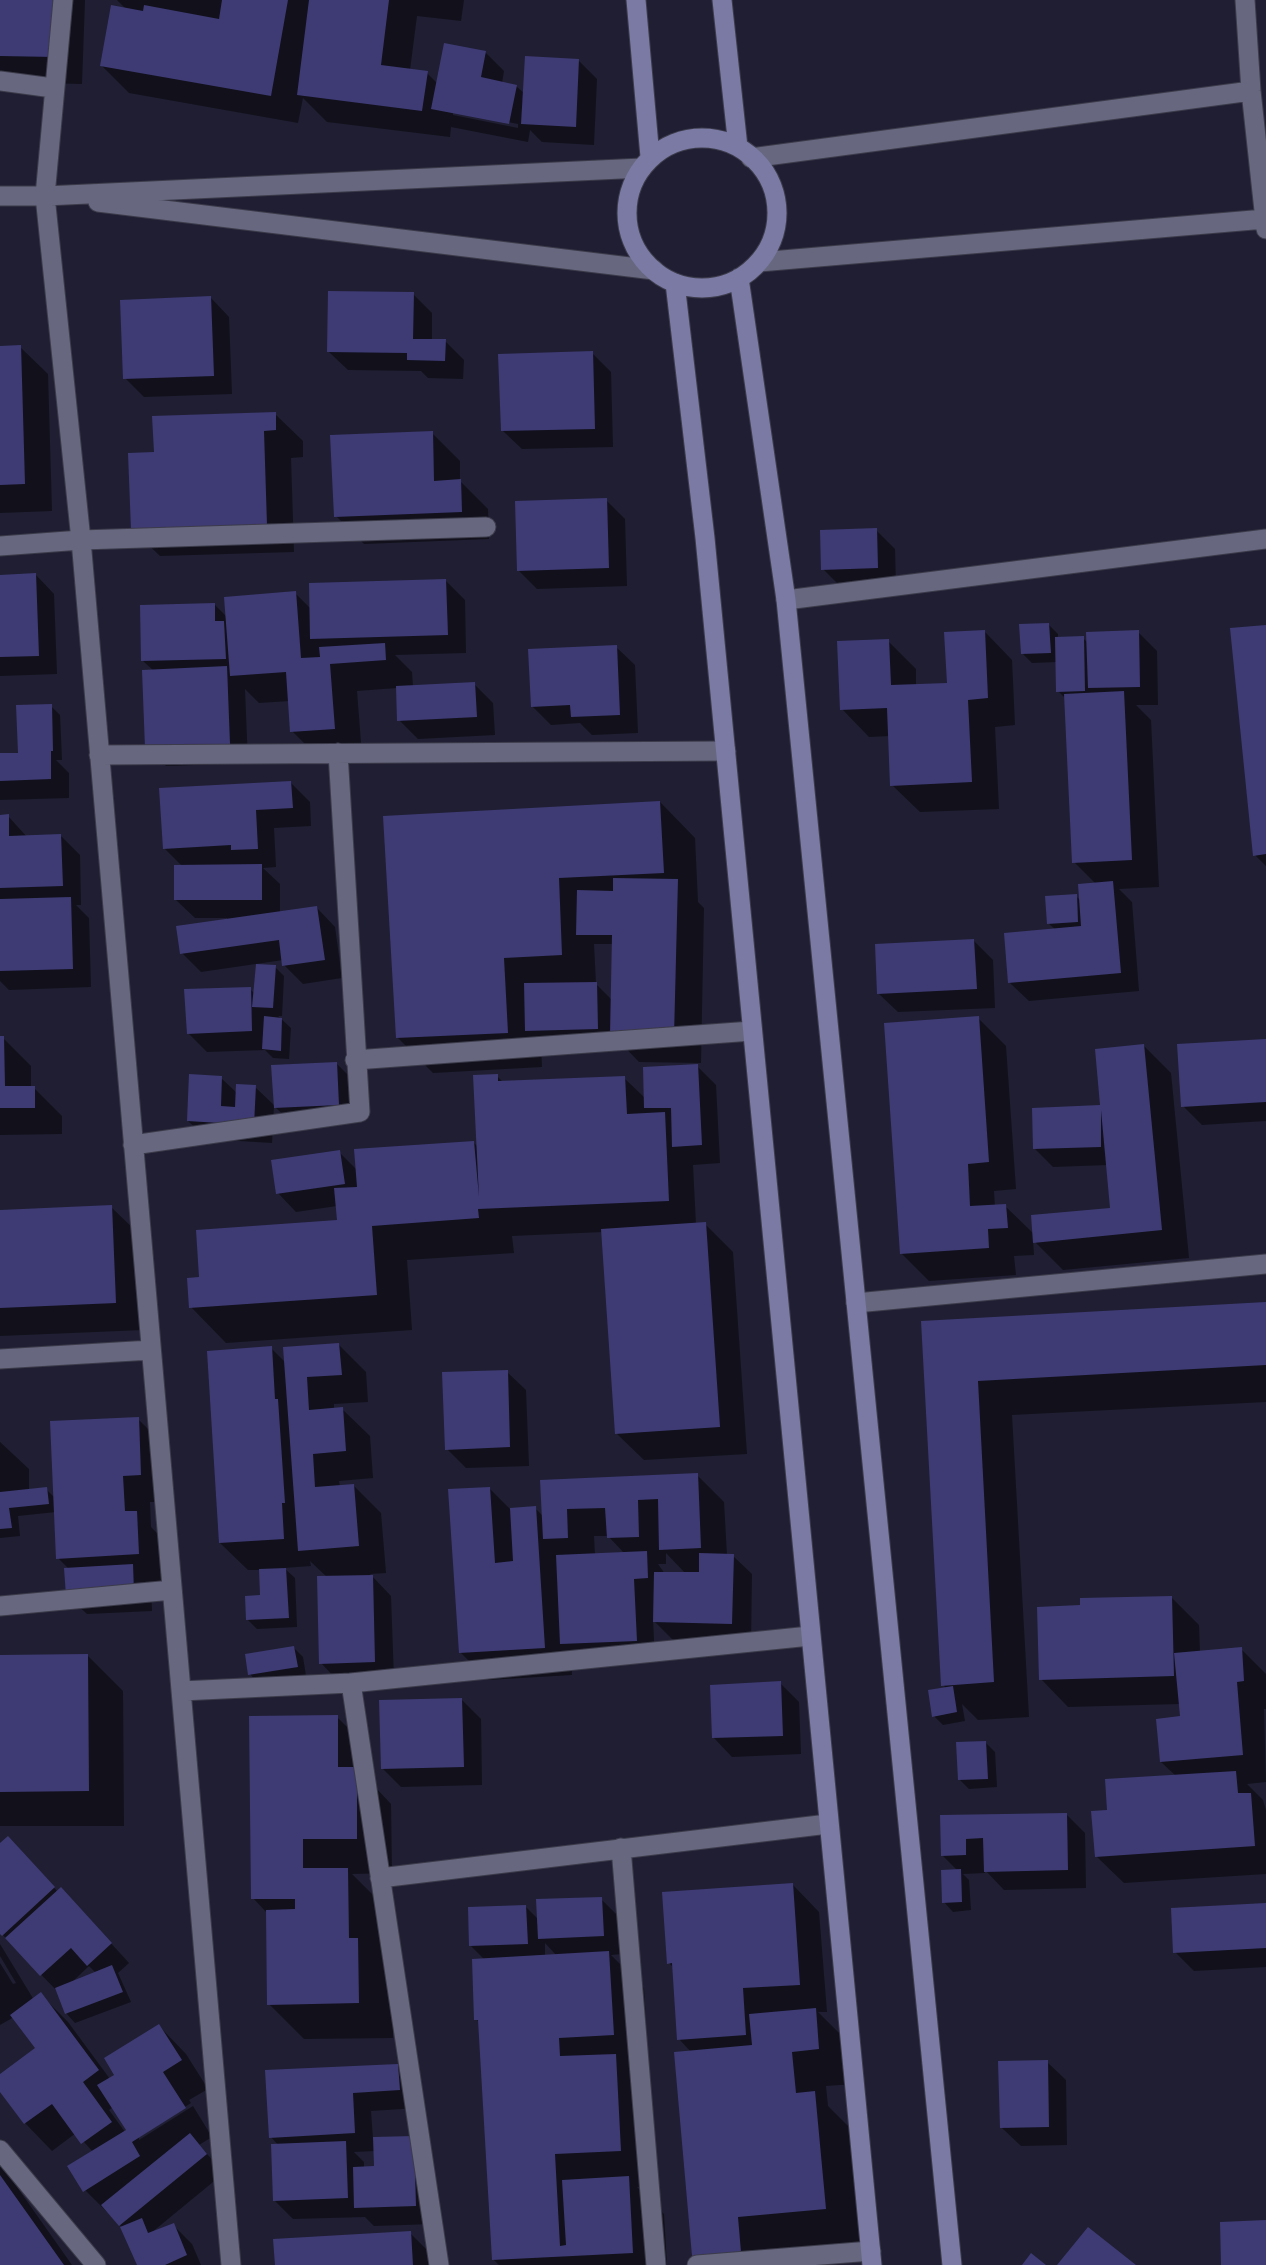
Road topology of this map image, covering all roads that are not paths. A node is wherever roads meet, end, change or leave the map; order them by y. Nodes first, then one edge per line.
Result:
1 (63, 0) edge
2 (636, 0) edge
3 (722, 0) edge
4 (1245, 0) edge
5 (0, 80) edge
6 (53, 88) junction
7 (1251, 91) junction
8 (744, 153) junction
9 (646, 163) junction
10 (0, 196) edge
11 (45, 196) junction
12 (1265, 225) edge
13 (759, 262) junction
14 (653, 270) junction
15 (739, 278) junction
16 (675, 283) junction
17 (486, 527) dead end
18 (1266, 539) edge
19 (81, 541) junction
20 (0, 546) edge
21 (786, 600) junction
22 (726, 751) junction
23 (338, 753) junction
24 (99, 755) junction
25 (752, 1031) junction
26 (355, 1060) junction
27 (134, 1145) junction
28 (1266, 1264) edge
29 (856, 1303) junction
30 (151, 1350) junction
31 (0, 1359) edge
32 (172, 1590) junction
33 (0, 1606) edge
34 (810, 1636) junction
35 (351, 1683) junction
36 (181, 1691) junction
37 (828, 1824) junction
38 (621, 1848) junction
39 (380, 1878) junction
40 (0, 2150) edge
41 (872, 2258) edge
42 (96, 2265) edge
43 (231, 2265) edge
44 (439, 2265) edge
45 (656, 2265) edge
46 (697, 2265) edge
47 (953, 2265) edge

1 - 6 street
2 - 9 main road
3 - 8 main road
4 - 7 street
5 - 6 street
6 - 11 street
7 - 8 street
7 - 12 street
8 - 9 main road
8 - 13 main road
9 - 11 street
9 - 14 main road
10 - 11 street
11 - 14 street
11 - 19 street
12 - 13 street
13 - 15 main road
14 - 16 main road
15 - 16 main road
15 - 21 main road
16 - 22 main road
17 - 19 street
18 - 21 street
19 - 20 street
19 - 24 street
21 - 29 main road
22 - 23 street
22 - 25 main road
23 - 24 street
23 - 26 street
24 - 27 street
25 - 26 street
25 - 34 main road
26 - 27 street
27 - 30 street
28 - 29 street
29 - 47 main road
30 - 31 street
30 - 32 street
32 - 33 street
32 - 36 street
34 - 35 street
34 - 37 main road
35 - 36 street
35 - 39 street
36 - 43 street
37 - 38 street
37 - 41 main road
38 - 39 street
38 - 45 street
39 - 44 street
40 - 42 street
41 - 46 street

